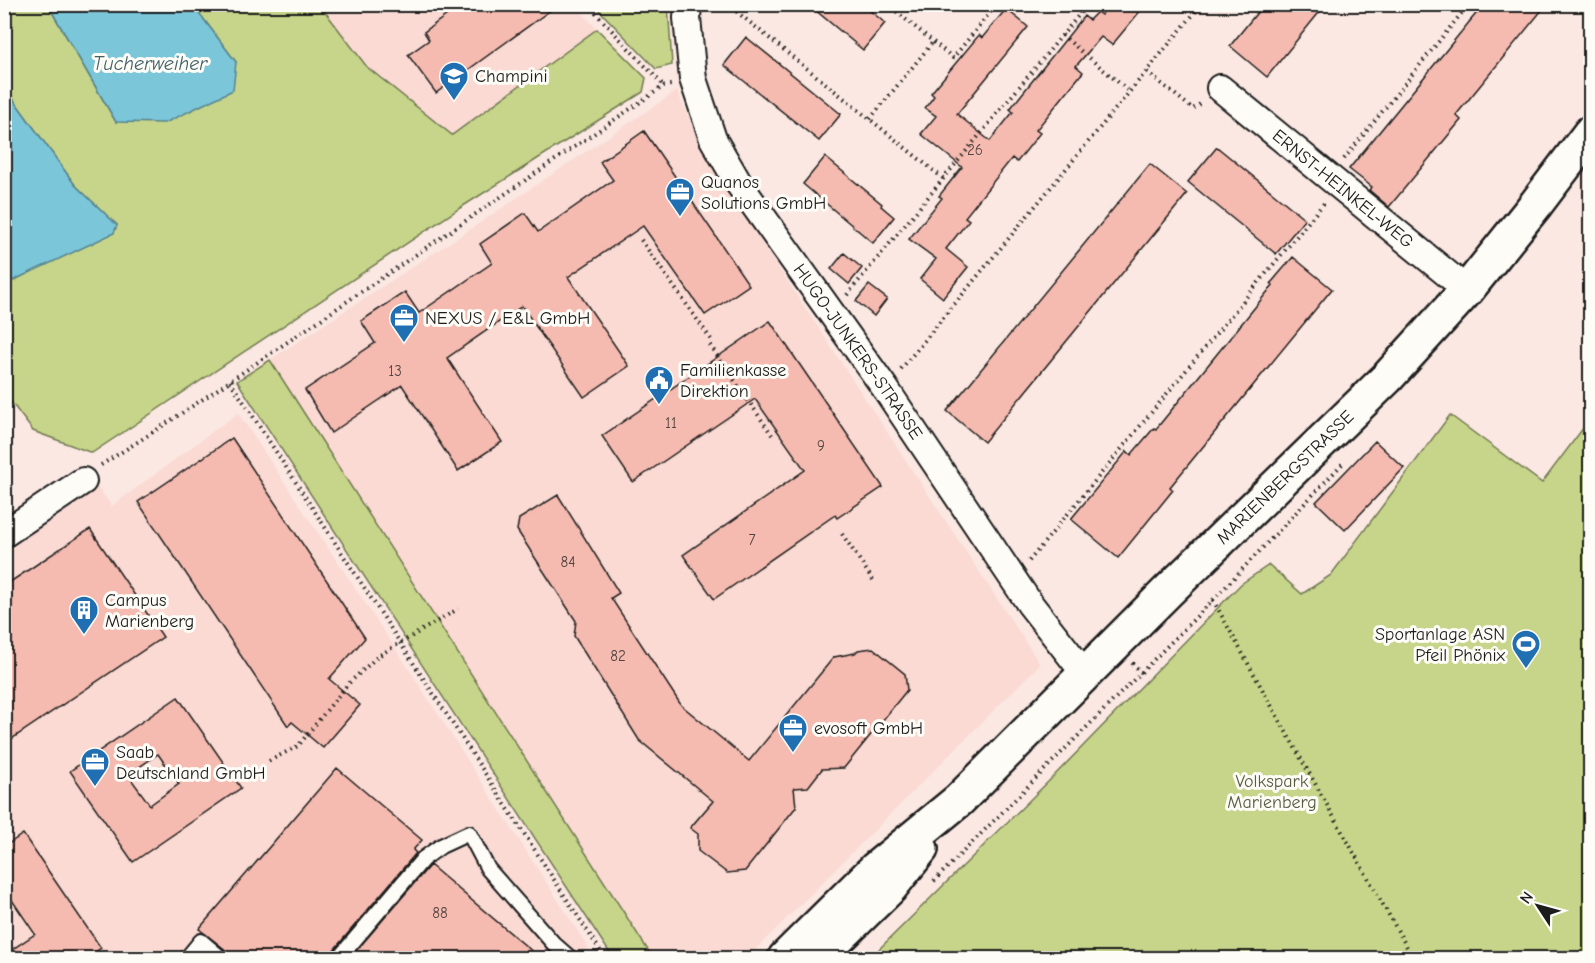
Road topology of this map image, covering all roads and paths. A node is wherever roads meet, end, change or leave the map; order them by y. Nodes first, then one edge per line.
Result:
1 (587, 4) edge
2 (688, 4) edge
3 (727, 4) edge
4 (887, 4) edge
5 (997, 4) edge
6 (1070, 4) edge
7 (1088, 4) edge
8 (1202, 4) edge
9 (1469, 4) edge
10 (1081, 14) junction
11 (1062, 35) junction
12 (933, 42) junction
13 (1147, 72) junction
14 (693, 79) junction
15 (664, 86) junction
16 (1220, 88) joint
17 (1130, 92) junction
18 (870, 119) junction
19 (1590, 133) edge
20 (944, 179) junction
21 (1333, 182) junction
22 (641, 240) dead end
23 (1467, 290) junction
24 (831, 314) junction
25 (230, 381) junction
26 (885, 388) junction
27 (772, 435) dead end
28 (83, 482) joint
29 (4, 534) edge
30 (842, 534) dead end
31 (873, 580) dead end
32 (1013, 580) junction
33 (458, 609) dead end
34 (400, 643) junction
35 (1084, 674) junction
36 (269, 761) dead end
37 (959, 800) junction
38 (931, 884) dead end
39 (187, 958) edge
40 (221, 958) edge
41 (339, 958) edge
42 (570, 958) edge
43 (605, 958) edge
44 (784, 958) edge
45 (818, 958) edge
46 (1413, 958) edge

1 - 15 path
2 - 14 street, HUGO-JUNKERS-STRASSE
3 - 18 path
4 - 12 path
5 - 12 path
6 - 10 path
7 - 10 path
8 - 13 path
9 - 21 path
10 - 11 path
11 - 17 path
11 - 20 path
12 - 18 path
13 - 16 path
13 - 17 path
14 - 15 path
14 - 24 street, HUGO-JUNKERS-STRASSE
15 - 25 path
16 - 21 street, ERNST-HEINKEL-WEG
17 - 26 path
18 - 20 path
19 - 23 main road, MARIENBERGSTRASSE
20 - 24 path
21 - 23 street, ERNST-HEINKEL-WEG
21 - 32 path
22 - 27 path
23 - 35 main road, MARIENBERGSTRASSE
24 - 26 street, HUGO-JUNKERS-STRASSE
25 - 28 path
25 - 34 path
26 - 32 street, HUGO-JUNKERS-STRASSE
28 - 29 street
30 - 31 path
32 - 35 street, HUGO-JUNKERS-STRASSE
33 - 34 path
34 - 36 path
34 - 43 path
35 - 37 main road, MARIENBERGSTRASSE
37 - 44 main road, MARIENBERGSTRASSE
37 - 45 main road, MARIENBERGSTRASSE
38 - 46 path
39 - 40 lane
41 - 42 lane

